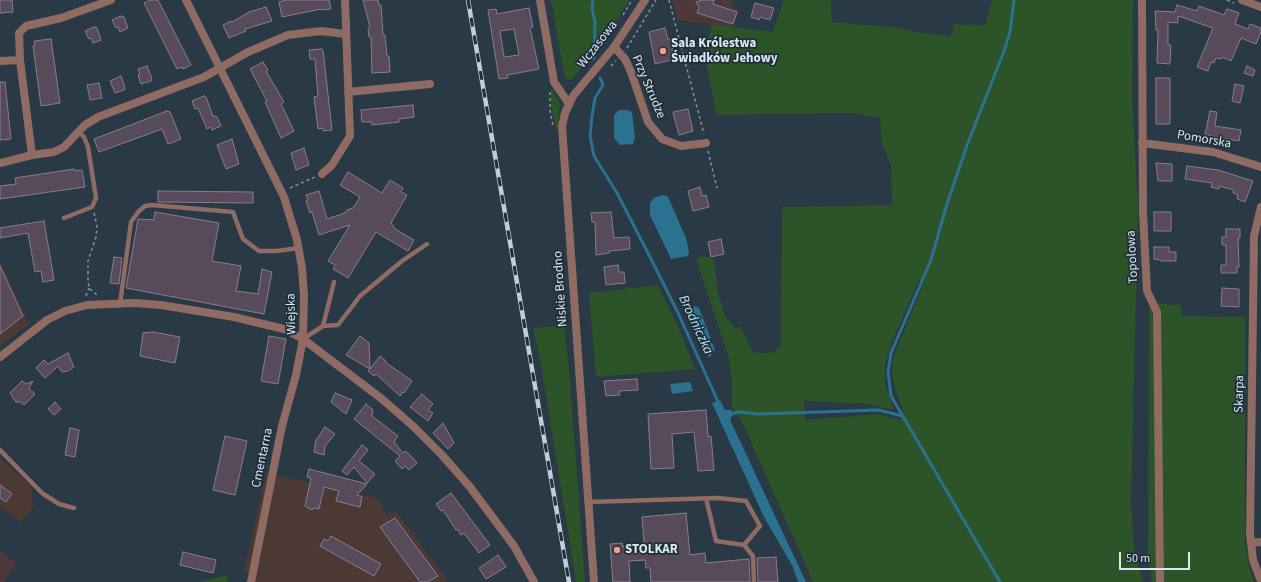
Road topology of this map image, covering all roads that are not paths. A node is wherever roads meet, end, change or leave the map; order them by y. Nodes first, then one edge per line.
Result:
1 (111, 0) edge
2 (186, 0) edge
3 (345, 0) edge
4 (540, 0) edge
5 (645, 0) edge
6 (1142, 0) edge
7 (1242, 0) edge
8 (1261, 7) edge
9 (345, 34) junction
10 (614, 47) junction
11 (20, 60) junction
12 (0, 61) edge
13 (220, 69) junction
14 (430, 84) dead end
15 (348, 92) junction
16 (569, 104) junction
17 (78, 131) junction
18 (706, 143) road end
19 (1142, 143) junction
20 (32, 155) junction
21 (0, 163) edge
22 (1261, 166) edge
23 (322, 174) road end
24 (1261, 207) edge
25 (64, 218) dead end
26 (427, 244) dead end
27 (298, 248) junction
28 (334, 282) dead end
29 (120, 304) junction
30 (323, 326) junction
31 (302, 339) junction
32 (0, 357) edge
33 (0, 450) edge
34 (706, 498) junction
35 (588, 502) junction
36 (74, 508) dead end
37 (1261, 542) edge
38 (1251, 543) junction
39 (744, 545) junction
40 (1261, 581) edge
41 (251, 582) edge
42 (534, 582) edge
43 (594, 582) edge
44 (754, 582) edge
45 (1160, 582) edge

1 - 11 street
2 - 13 street, Wiejska
3 - 9 street
4 - 16 street
5 - 10 street, Wczasowa
6 - 19 street, Topolowa
7 - 8 street
9 - 13 street
9 - 15 street
10 - 16 street, Wczasowa
10 - 18 street, Przy Strudze
11 - 12 street
11 - 20 street
13 - 17 street
13 - 27 street, Wiejska
14 - 15 street
15 - 23 street
16 - 35 street, Niskie Brodno
17 - 20 street
17 - 25 lane
19 - 22 street, Pomorska
19 - 45 street, Topolowa
20 - 21 street
24 - 38 street, Skarpa
26 - 30 lane
27 - 29 lane
27 - 31 street, Wiejska
28 - 30 lane
29 - 31 street
29 - 32 street
30 - 31 lane
31 - 41 street, Cmentarna
31 - 42 street, Wiejska
33 - 36 lane
34 - 35 lane
34 - 39 lane
34 - 39 lane
35 - 43 street, Niskie Brodno
37 - 38 street
38 - 40 street, Skarpa
39 - 44 lane

